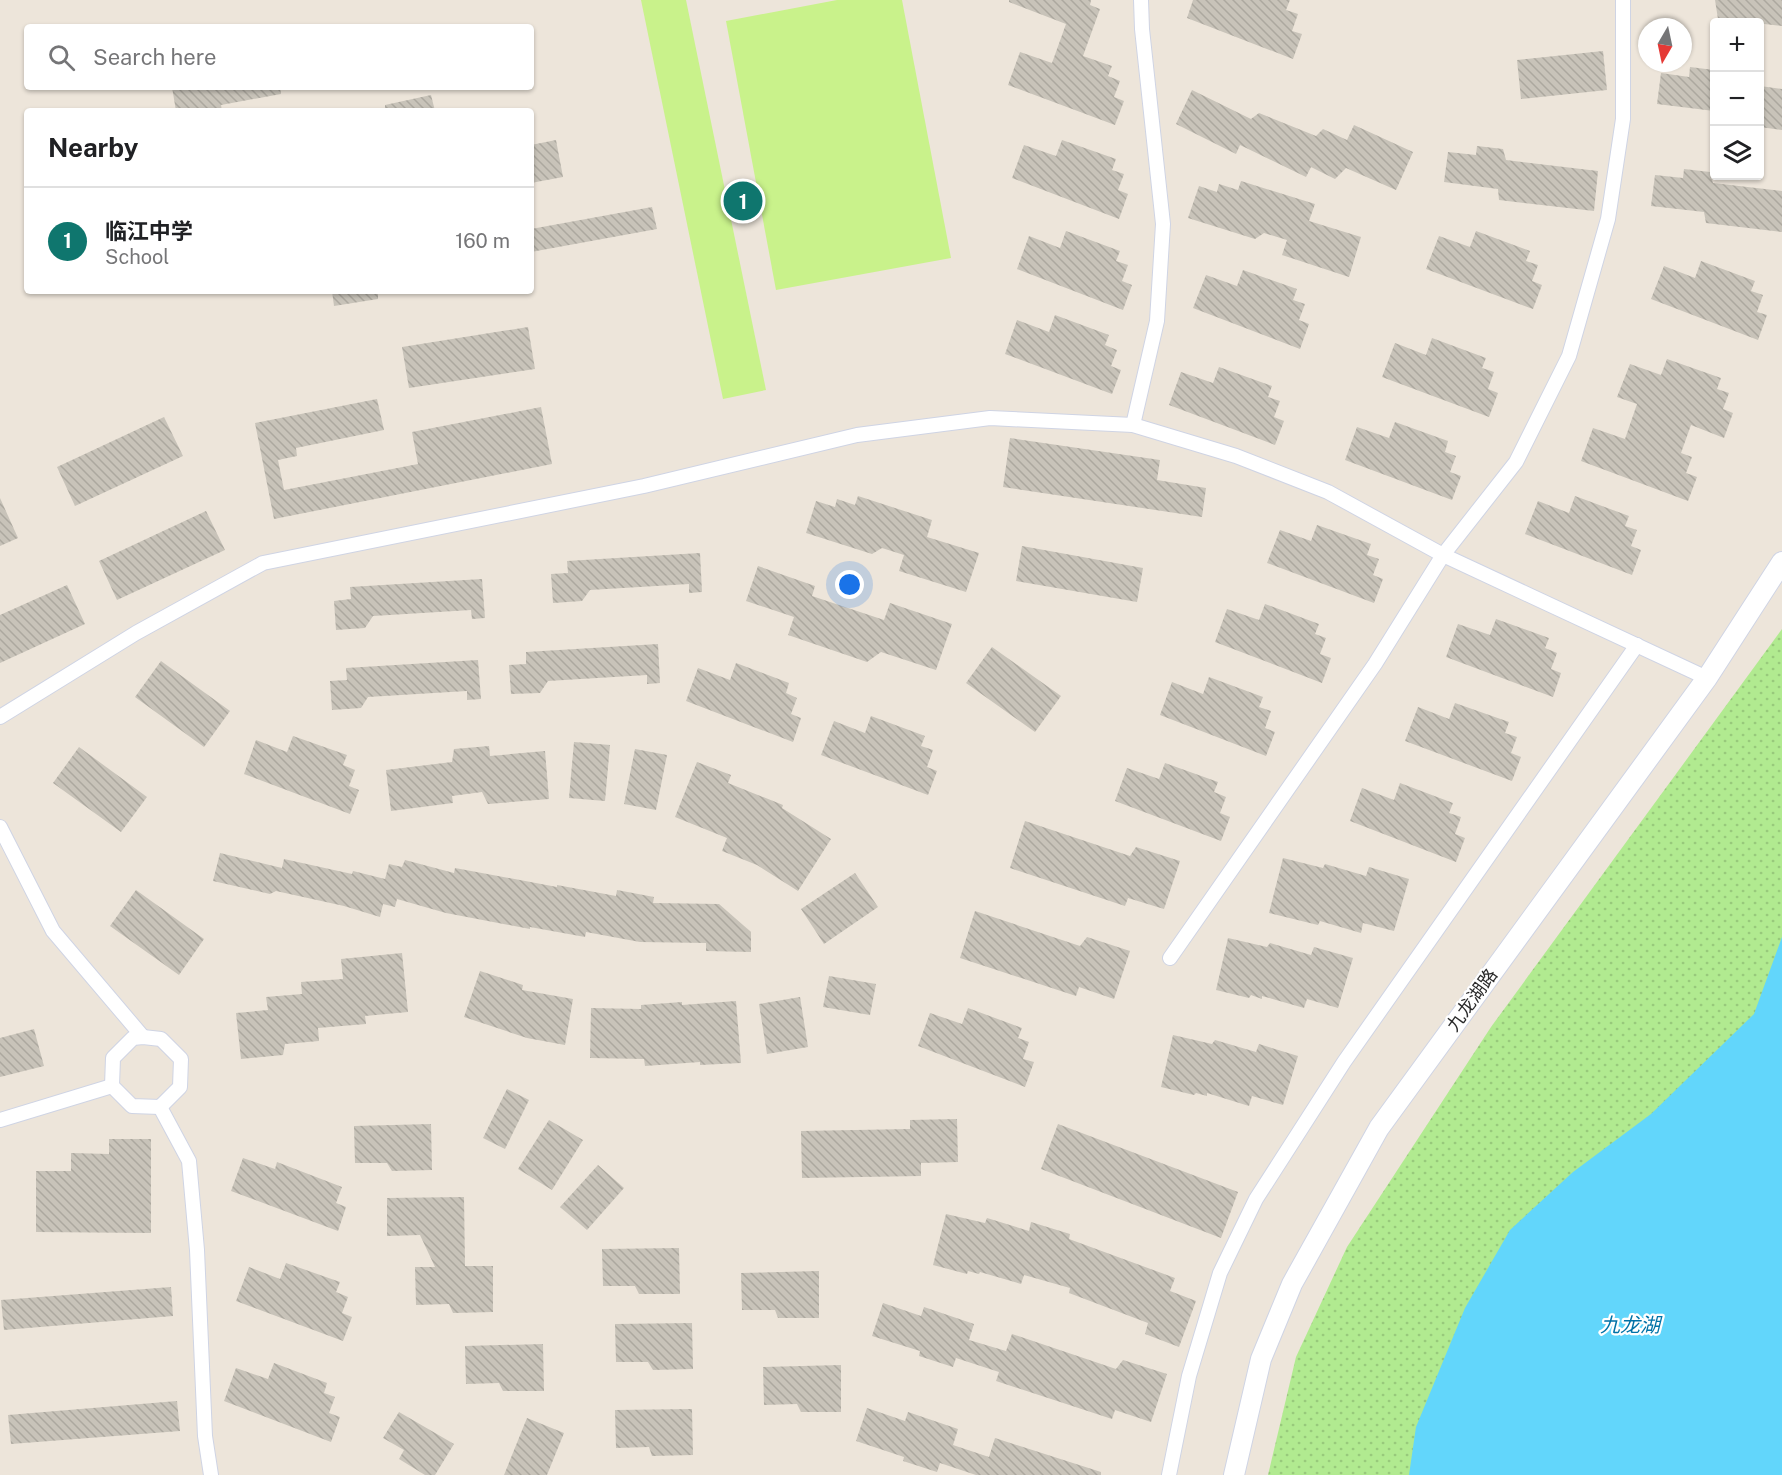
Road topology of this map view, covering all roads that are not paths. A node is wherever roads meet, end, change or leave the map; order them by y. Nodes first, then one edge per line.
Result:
1 (1140, 0) edge
2 (1623, 0) edge
3 (1133, 425) junction
4 (1443, 555) junction
5 (1782, 562) edge
6 (1637, 645) junction
7 (1707, 678) junction
8 (0, 717) edge
9 (0, 827) edge
10 (1170, 958) dead end
11 (143, 1038) junction
12 (112, 1086) junction
13 (160, 1107) junction
14 (0, 1120) edge
15 (211, 1475) edge
16 (1169, 1475) edge
17 (1234, 1475) edge

1 - 3 street
2 - 4 street
3 - 4 street
3 - 8 street
4 - 6 street
4 - 10 street
5 - 7 street, 九龙湖路
6 - 7 street
6 - 16 street
7 - 17 street, 九龙湖路
9 - 11 street
11 - 12 street
11 - 13 street
12 - 13 street
12 - 14 street
13 - 15 street

